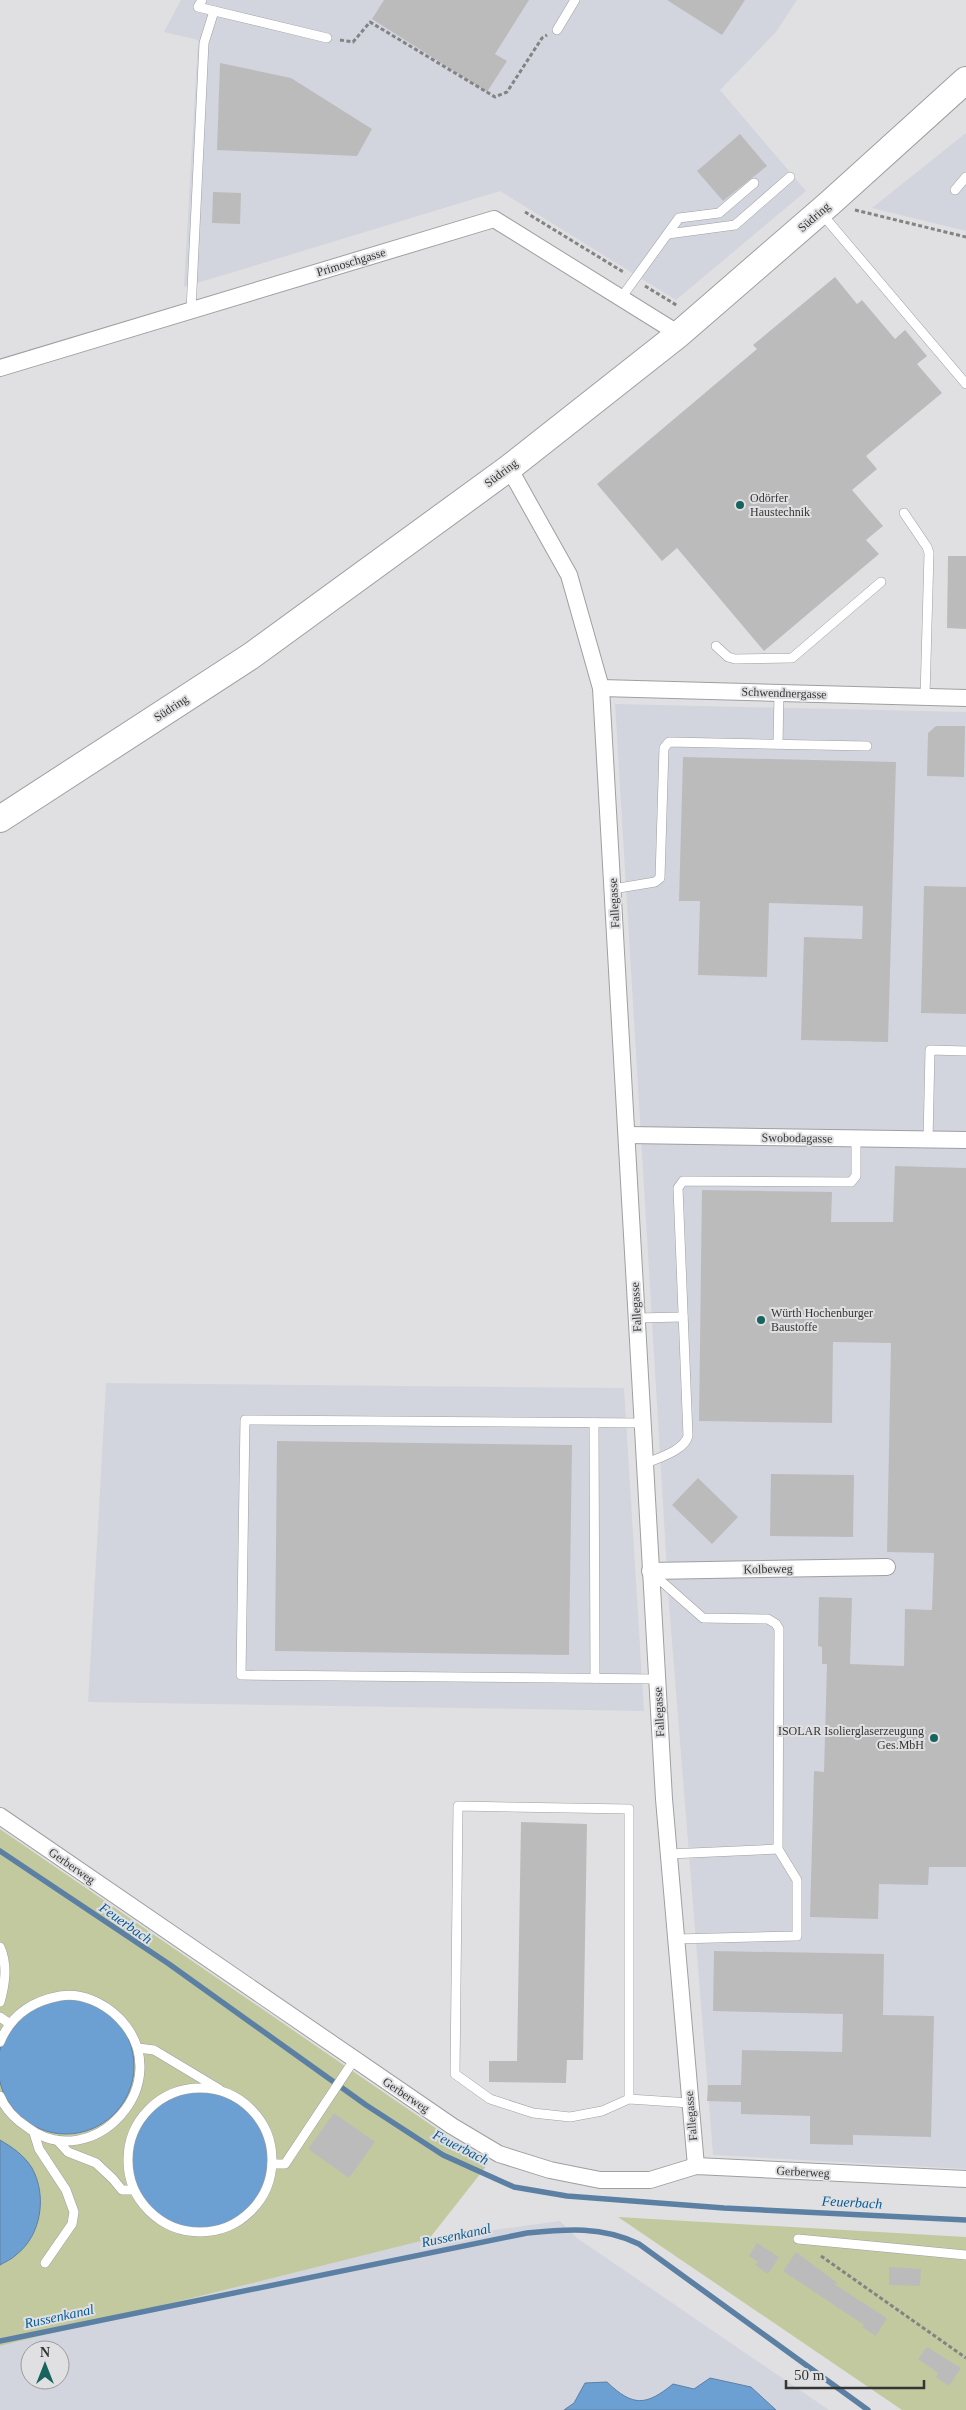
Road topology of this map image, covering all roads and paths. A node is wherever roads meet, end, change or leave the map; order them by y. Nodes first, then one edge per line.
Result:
1 (202, 0) edge
2 (575, 0) edge
3 (214, 11) junction
4 (557, 30) joint
5 (326, 38) joint
6 (966, 80) edge
7 (790, 177) dead end
8 (966, 177) edge
9 (754, 183) dead end
10 (954, 190) dead end
11 (825, 208) junction
12 (525, 212) dead end
13 (668, 234) junction
14 (966, 238) edge
15 (635, 280) junction
16 (622, 298) junction
17 (191, 310) junction
18 (682, 322) junction
19 (0, 368) edge
20 (966, 384) edge
21 (509, 468) junction
22 (904, 513) dead end
23 (881, 582) dead end
24 (716, 646) dead end
25 (601, 688) junction
26 (779, 693) junction
27 (925, 697) junction
28 (966, 698) edge
29 (778, 744) junction
30 (867, 746) dead end
31 (0, 819) edge
32 (613, 889) junction
33 (966, 1051) edge
34 (627, 1135) junction
35 (856, 1138) junction
36 (928, 1140) junction
37 (966, 1140) edge
38 (683, 1317) junction
39 (637, 1318) junction
40 (594, 1422) junction
41 (642, 1423) junction
42 (644, 1464) junction
43 (887, 1567) dead end
44 (650, 1571) junction
45 (595, 1678) junction
46 (657, 1678) junction
47 (0, 1816) edge
48 (778, 1849) junction
49 (669, 1854) junction
50 (676, 1939) junction
51 (0, 1947) edge
52 (0, 2002) edge
53 (0, 2018) edge
54 (10, 2024) junction
55 (0, 2042) edge
56 (138, 2048) junction
57 (350, 2067) junction
58 (222, 2091) junction
59 (0, 2096) edge
60 (629, 2099) junction
61 (690, 2103) junction
62 (0, 2108) edge
63 (125, 2111) junction
64 (14, 2118) junction
65 (139, 2121) junction
66 (34, 2133) junction
67 (57, 2140) junction
68 (272, 2164) junction
69 (696, 2166) junction
70 (966, 2179) edge
71 (133, 2190) junction
72 (798, 2240) joint
73 (966, 2255) edge
74 (45, 2263) dead end
75 (966, 2358) edge

1 - 3 lane
2 - 4 lane
3 - 5 lane
3 - 17 lane
4 - 5 path
6 - 11 main road, Südring
7 - 13 lane
8 - 10 lane
9 - 13 lane
11 - 14 path
11 - 18 main road, Südring
11 - 20 lane
12 - 15 path
13 - 15 lane
15 - 16 lane
15 - 18 path
16 - 17 street, Primoschgasse
16 - 18 street, Primoschgasse
17 - 19 street, Primoschgasse
18 - 21 main road, Südring
21 - 25 street, Fallegasse
21 - 31 main road, Südring
22 - 27 lane
23 - 24 lane
25 - 26 street, Schwendnergasse
25 - 32 street, Fallegasse
26 - 27 street, Schwendnergasse
26 - 29 lane
27 - 28 street, Schwendnergasse
29 - 30 lane
29 - 32 lane
32 - 34 street, Fallegasse
33 - 36 lane
34 - 35 street, Swobodagasse
34 - 39 street, Fallegasse
35 - 36 street, Swobodagasse
35 - 38 lane
36 - 37 street, Swobodagasse
38 - 39 lane
38 - 42 lane
39 - 41 street, Fallegasse
40 - 41 lane
40 - 45 lane
40 - 45 lane
41 - 42 street, Fallegasse
42 - 44 street, Fallegasse
43 - 44 street, Kolbeweg
44 - 46 street, Fallegasse
44 - 48 lane
45 - 46 lane
46 - 49 street, Fallegasse
47 - 57 street, Gerberweg
48 - 49 lane
48 - 50 lane
49 - 50 street, Fallegasse
50 - 61 street, Fallegasse
51 - 52 lane
53 - 54 lane
54 - 55 lane
54 - 56 lane
56 - 58 lane
56 - 63 lane
57 - 68 lane
57 - 69 street, Gerberweg
58 - 65 lane
58 - 68 lane
59 - 64 lane
60 - 60 lane
60 - 61 lane
61 - 69 street, Fallegasse
62 - 64 lane
63 - 65 lane
63 - 67 lane
64 - 66 lane
65 - 71 lane
66 - 67 lane
66 - 74 lane
67 - 71 lane
68 - 71 lane
69 - 70 street, Gerberweg
72 - 73 lane
72 - 75 path

